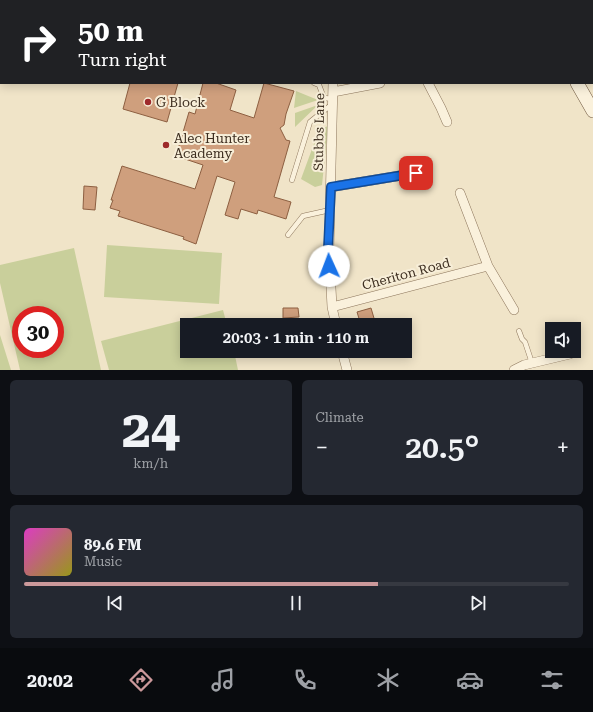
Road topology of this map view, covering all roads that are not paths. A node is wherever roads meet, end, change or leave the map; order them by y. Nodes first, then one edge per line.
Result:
1 (316, 84) edge
2 (376, 84) edge
3 (429, 84) edge
4 (578, 84) edge
5 (333, 95) edge
6 (593, 111) edge
7 (447, 122) dead end
8 (416, 173) dead end
9 (292, 180) dead end
10 (331, 187) junction
11 (460, 193) dead end
12 (330, 210) junction
13 (288, 235) dead end
14 (488, 266) junction
15 (332, 307) junction
16 (514, 310) dead end
17 (334, 318) edge
18 (520, 331) dead end
19 (344, 358) edge
20 (553, 358) edge
21 (532, 363) junction
22 (347, 370) edge
23 (514, 370) edge

1 - 5 lane
2 - 5 street
3 - 7 street
4 - 6 street
5 - 9 lane
5 - 10 street, Stubbs Lane
8 - 10 street
10 - 12 street, Stubbs Lane
11 - 14 street
12 - 13 lane
12 - 15 street, Stubbs Lane
14 - 15 street, Cheriton Road
14 - 16 street
15 - 17 street, Stubbs Lane
18 - 21 lane
19 - 22 street
20 - 21 street
21 - 23 street

